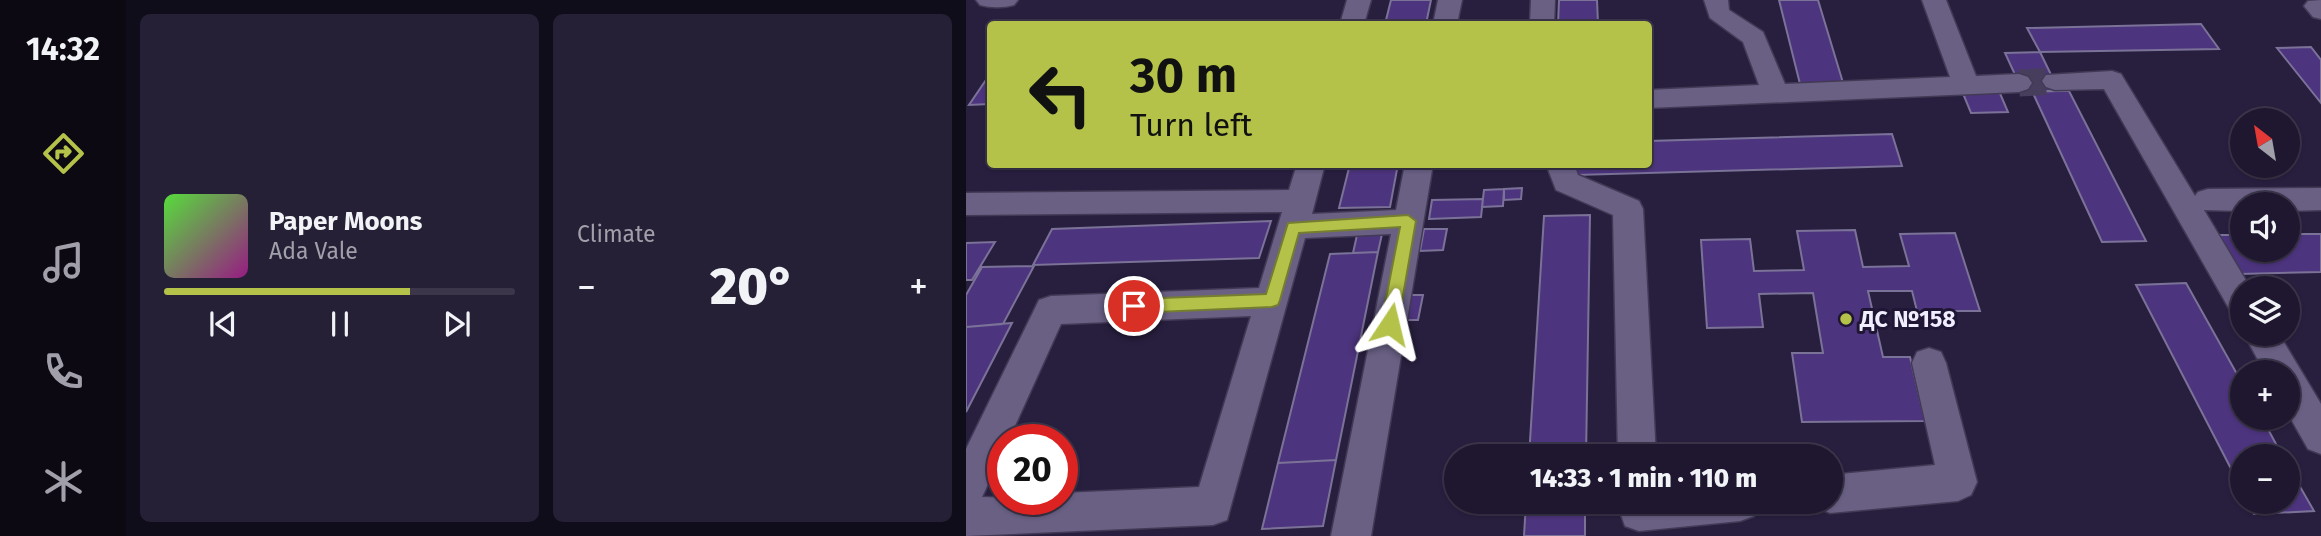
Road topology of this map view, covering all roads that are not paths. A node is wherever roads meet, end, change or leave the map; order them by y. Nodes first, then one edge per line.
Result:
1 (1006, 0) edge
2 (1359, 0) edge
3 (1450, 0) edge
4 (1543, 0) edge
5 (1716, 0) edge
6 (1934, 0) edge
7 (988, 1) edge
8 (1353, 21) edge
9 (1446, 21) edge
10 (1542, 21) edge
11 (2055, 81) tunnel mouth
12 (2018, 83) tunnel mouth
13 (1966, 85) junction
14 (1775, 93) junction
15 (1652, 99) edge
16 (1310, 168) edge
17 (1418, 168) edge
18 (1561, 168) edge
19 (2321, 199) edge
20 (2208, 200) dead end
21 (966, 204) edge
22 (1297, 214) junction
23 (1408, 221) junction
24 (2230, 282) edge
25 (1272, 300) junction
26 (1929, 363) dead end
27 (2300, 401) edge
28 (2321, 437) edge
29 (1637, 444) edge
30 (966, 490) edge
31 (1843, 493) edge
32 (1659, 514) edge
33 (966, 517) edge
34 (1639, 517) edge
35 (1351, 536) edge

1 - 7 street
2 - 8 street
3 - 9 street
4 - 10 street
5 - 14 street
6 - 13 street
11 - 24 street
12 - 13 street
13 - 14 street
14 - 15 street
16 - 22 street
17 - 23 street
18 - 29 street
19 - 20 street
21 - 22 street
22 - 23 street
22 - 25 street
23 - 35 street
25 - 30 street
25 - 33 street
26 - 31 street
27 - 28 street
32 - 34 street

